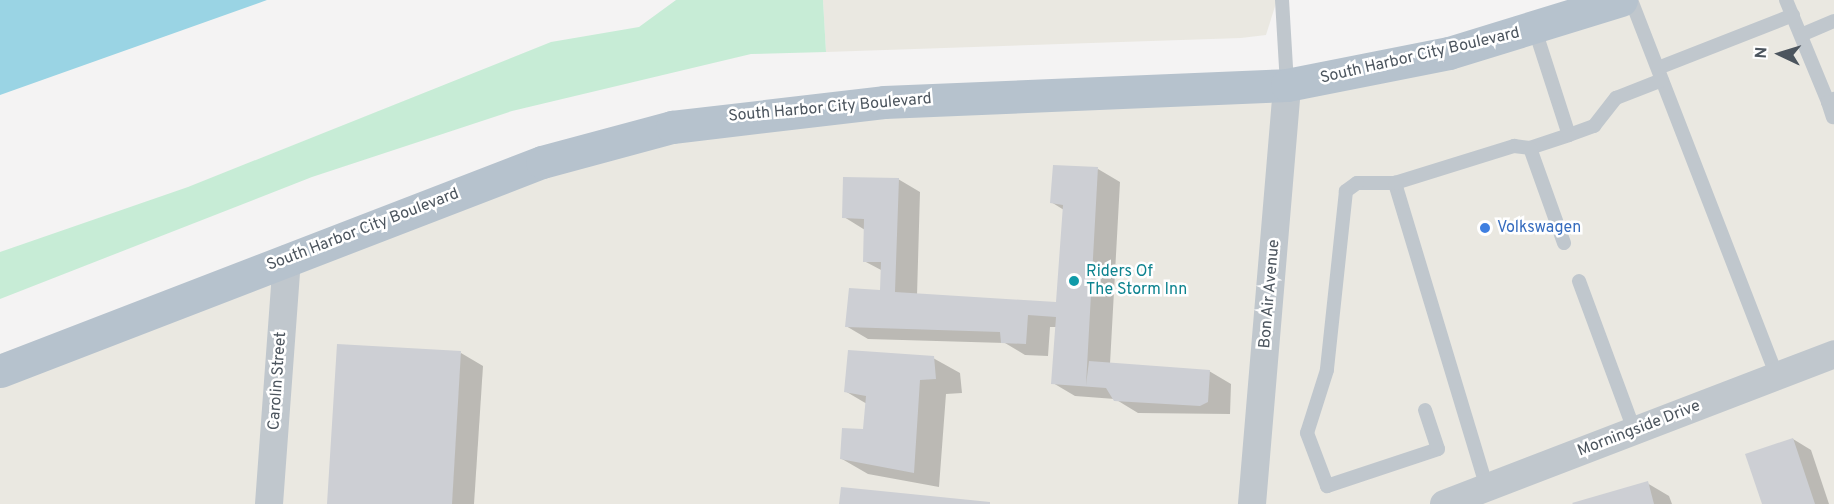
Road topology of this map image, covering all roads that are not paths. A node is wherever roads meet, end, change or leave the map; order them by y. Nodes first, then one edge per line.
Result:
1 (1282, 0) edge
2 (1621, 0) edge
3 (1631, 0) edge
4 (1786, 0) edge
5 (1793, 15) junction
6 (1834, 21) edge
7 (1535, 30) junction
8 (1801, 35) junction
9 (1660, 74) junction
10 (1287, 85) junction
11 (1831, 100) edge
12 (1833, 117) edge
13 (1569, 135) junction
14 (1530, 148) junction
15 (1395, 183) junction
16 (1564, 243) dead end
17 (287, 259) junction
18 (1579, 281) dead end
19 (1834, 354) edge
20 (0, 370) edge
21 (1777, 375) junction
22 (1425, 410) dead end
23 (1634, 430) junction
24 (1487, 488) junction
25 (269, 504) edge
26 (1252, 504) edge
27 (1444, 504) edge

1 - 10 lane
2 - 7 main road, South Harbor City Boulevard
3 - 9 lane
4 - 5 lane
5 - 8 lane
5 - 9 lane
6 - 8 lane
7 - 10 main road, South Harbor City Boulevard
7 - 13 lane
8 - 11 lane
9 - 13 lane
9 - 21 lane
10 - 17 main road, South Harbor City Boulevard
10 - 26 street, Bon Air Avenue
11 - 12 lane
13 - 14 lane
14 - 15 lane
14 - 16 lane
15 - 22 lane
15 - 24 lane
17 - 20 main road, South Harbor City Boulevard
17 - 25 street, Carolin Street
18 - 23 lane
19 - 21 street, Morningside Drive
21 - 23 street, Morningside Drive
23 - 24 street, Morningside Drive
24 - 27 street, Morningside Drive

